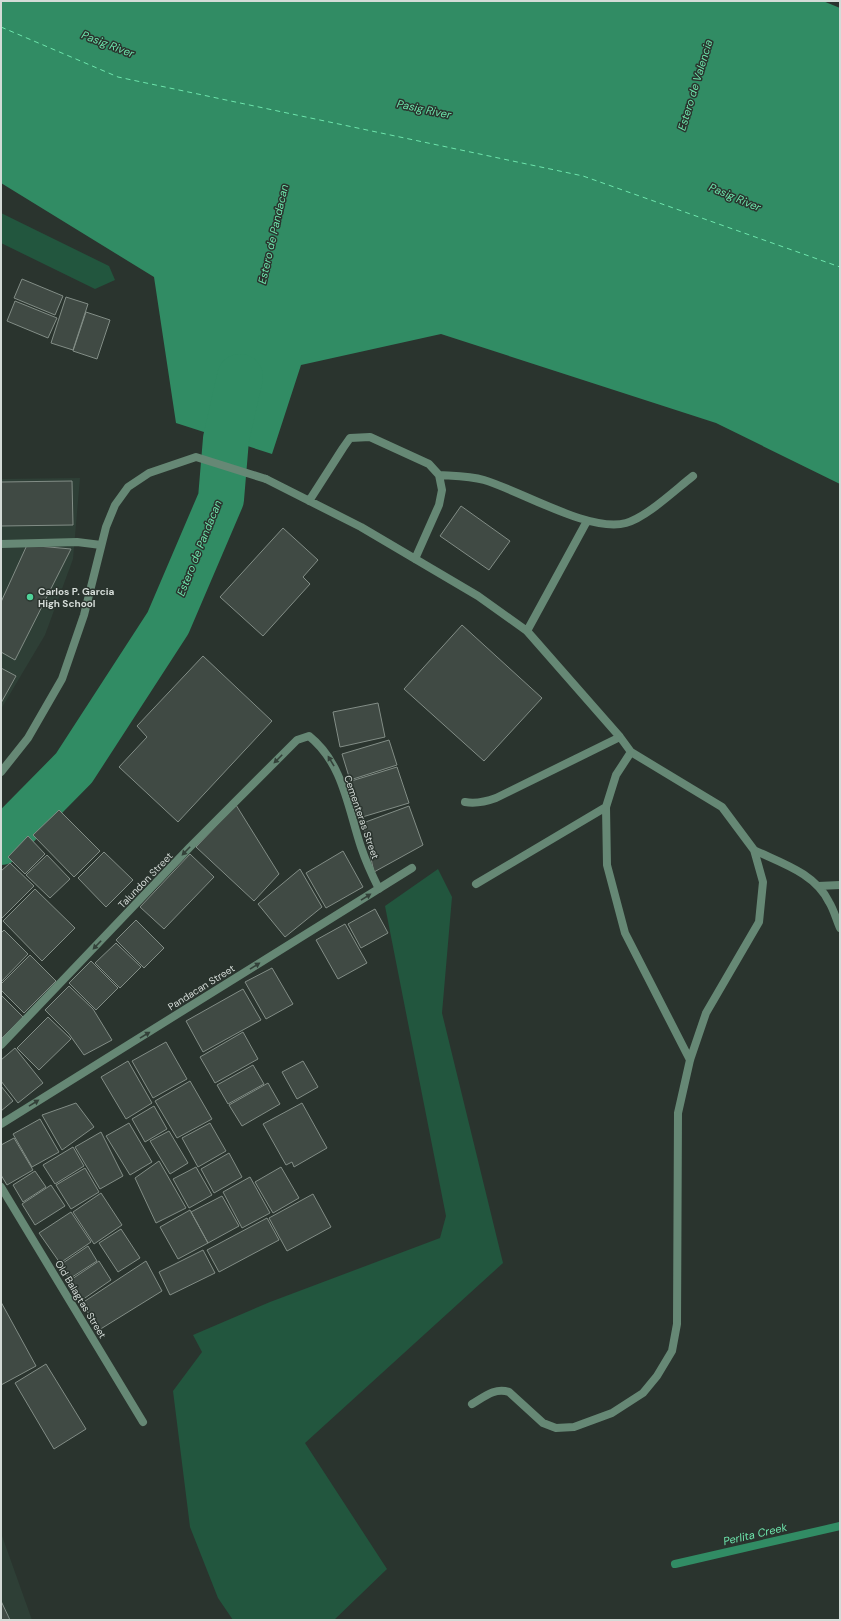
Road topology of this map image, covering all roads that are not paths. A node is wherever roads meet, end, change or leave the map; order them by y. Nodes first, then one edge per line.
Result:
1 (439, 474) junction
2 (693, 476) dead end
3 (309, 501) junction
4 (587, 521) junction
5 (1, 544) edge
6 (101, 545) junction
7 (415, 559) junction
8 (527, 631) junction
9 (308, 736) joint
10 (620, 737) junction
11 (631, 752) junction
12 (1, 772) edge
13 (465, 802) dead end
14 (606, 807) junction
15 (754, 850) junction
16 (412, 868) dead end
17 (476, 884) dead end
18 (840, 885) edge
19 (818, 886) junction
20 (380, 889) junction
21 (840, 928) edge
22 (1, 1045) edge
23 (690, 1060) junction
24 (1, 1124) edge
25 (1, 1187) edge
26 (472, 1404) dead end
27 (143, 1422) dead end

1 - 3 street
1 - 4 street
1 - 7 street
2 - 4 street
3 - 6 street
3 - 7 street
4 - 8 street
5 - 6 street
6 - 12 street
7 - 8 street
8 - 10 street
20 -> 9 street, Cementeras Street
9 -> 22 street, Talundon Street
10 - 11 street
10 - 13 street
11 - 14 street
11 - 15 street
14 - 17 street
14 - 23 street
15 - 19 street
15 - 23 street
16 - 20 street, Pandacan Street
18 - 19 street
19 - 21 street
24 -> 20 street, Pandacan Street
23 - 26 street
25 - 27 street, Old Balagtas Street

